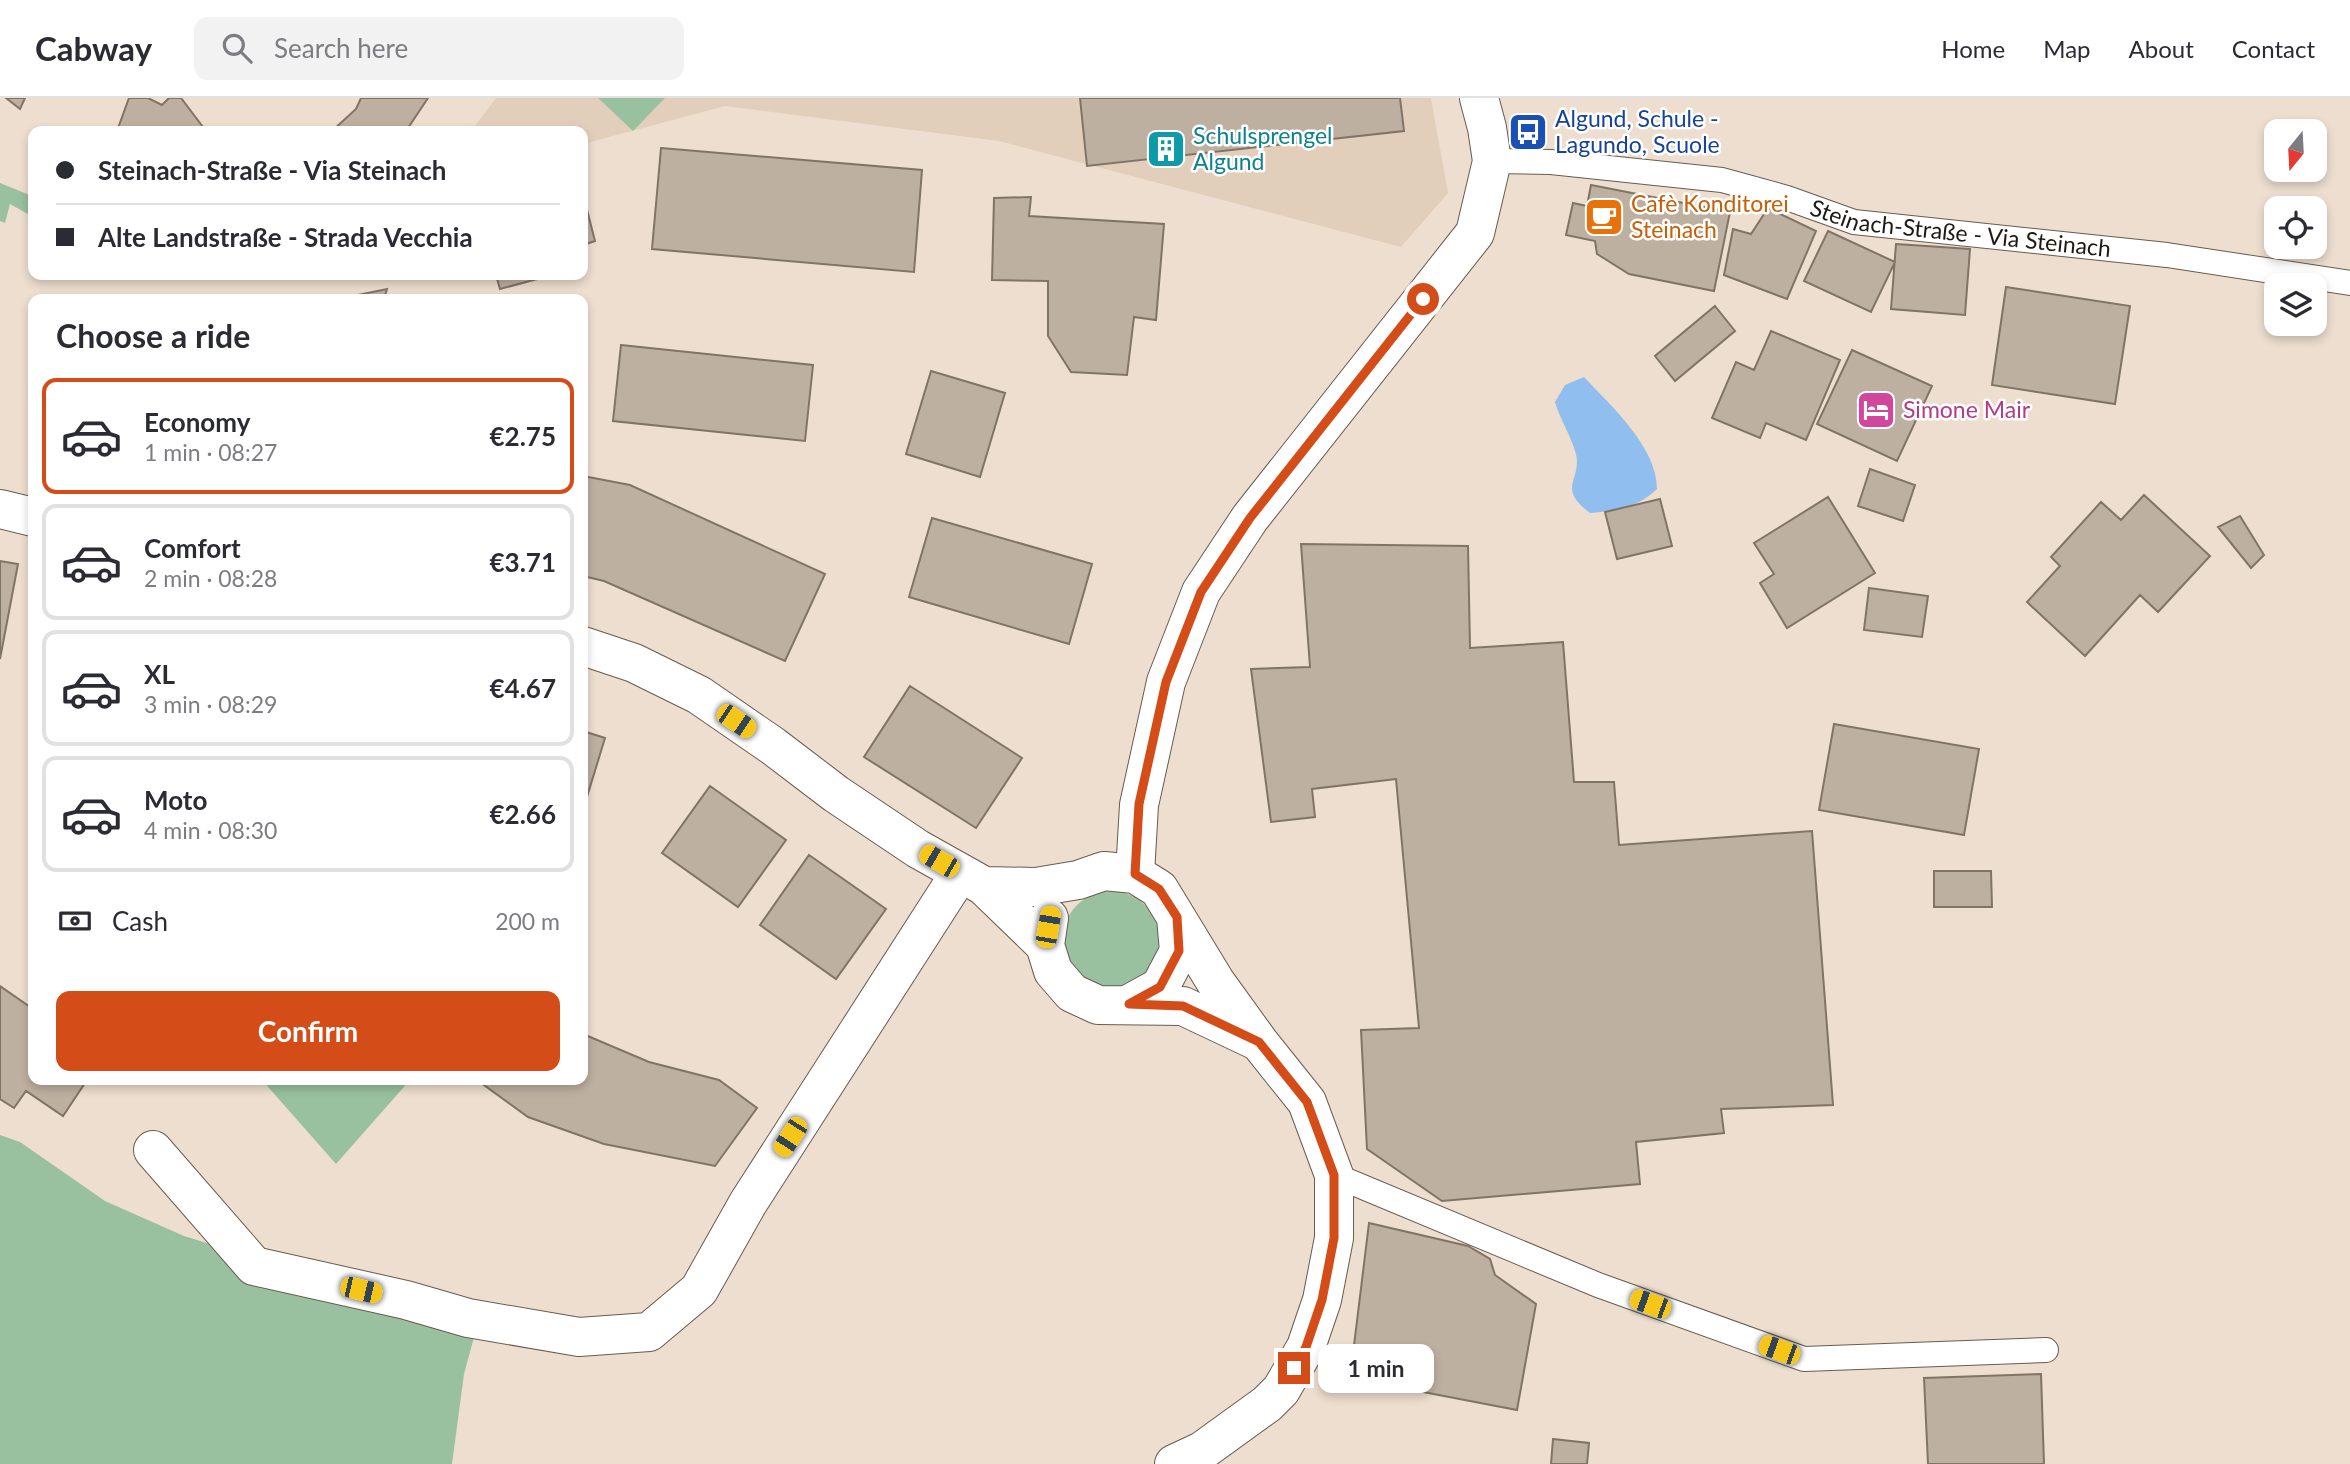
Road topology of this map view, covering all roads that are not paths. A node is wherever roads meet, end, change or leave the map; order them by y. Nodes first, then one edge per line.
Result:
1 (1479, 98) edge
2 (1492, 161) junction
3 (2350, 283) edge
4 (0, 509) edge
5 (28, 516) edge
6 (588, 648) edge
7 (1135, 874) junction
8 (972, 880) junction
9 (1078, 880) junction
10 (1177, 917) junction
11 (1045, 944) junction
12 (1129, 1004) junction
13 (1259, 1042) junction
14 (153, 1150) dead end
15 (1334, 1175) junction
16 (2046, 1350) dead end
17 (1174, 1464) edge

1 - 2 street
2 - 3 lane, Steinach-Straße - Via Steinach
2 - 7 street
4 - 5 street
6 - 8 street
7 - 9 street
7 - 10 street
8 - 9 street
8 - 11 street
8 - 14 street
9 - 11 street
10 - 12 street
10 - 13 street
11 - 12 street
12 - 13 street
13 - 15 street
15 - 16 lane
15 - 17 street

